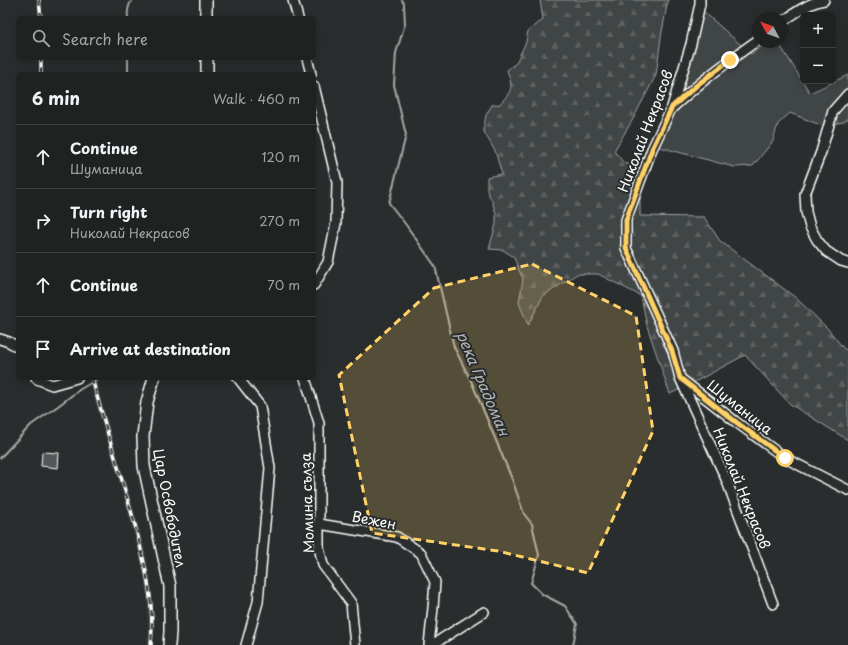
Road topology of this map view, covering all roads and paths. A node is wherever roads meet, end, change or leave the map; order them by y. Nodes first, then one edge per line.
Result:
1 (206, 0) edge
2 (293, 0) edge
3 (700, 0) edge
4 (824, 0) edge
5 (206, 16) edge
6 (297, 16) edge
7 (788, 17) edge
8 (752, 44) edge
9 (207, 60) edge
10 (308, 60) edge
11 (207, 72) edge
12 (310, 72) edge
13 (316, 94) edge
14 (848, 94) edge
15 (672, 107) junction
16 (848, 263) edge
17 (316, 282) edge
18 (0, 339) edge
19 (16, 346) edge
20 (680, 378) junction
21 (40, 380) edge
22 (70, 380) edge
23 (153, 380) edge
24 (240, 380) edge
25 (306, 380) edge
26 (848, 490) edge
27 (319, 524) junction
28 (773, 604) dead end
29 (484, 612) dead end
30 (169, 645) edge
31 (246, 645) edge
32 (355, 645) edge
33 (429, 645) edge
34 (432, 645) edge

1 - 5 street
2 - 6 street
3 - 15 street, Николай Некрасов
4 - 7 street
8 - 15 street
9 - 11 street
10 - 12 street
13 - 17 street
14 - 16 street
15 - 20 street, Николай Некрасов
18 - 19 street
20 - 26 street, Шуманица
20 - 28 street, Николай Некрасов
21 - 22 street
23 - 30 street, Цар Освободител
24 - 31 street
25 - 27 street, Момина сълза
27 - 32 street, Момина сълза
27 - 33 street, Вежен
29 - 34 street

